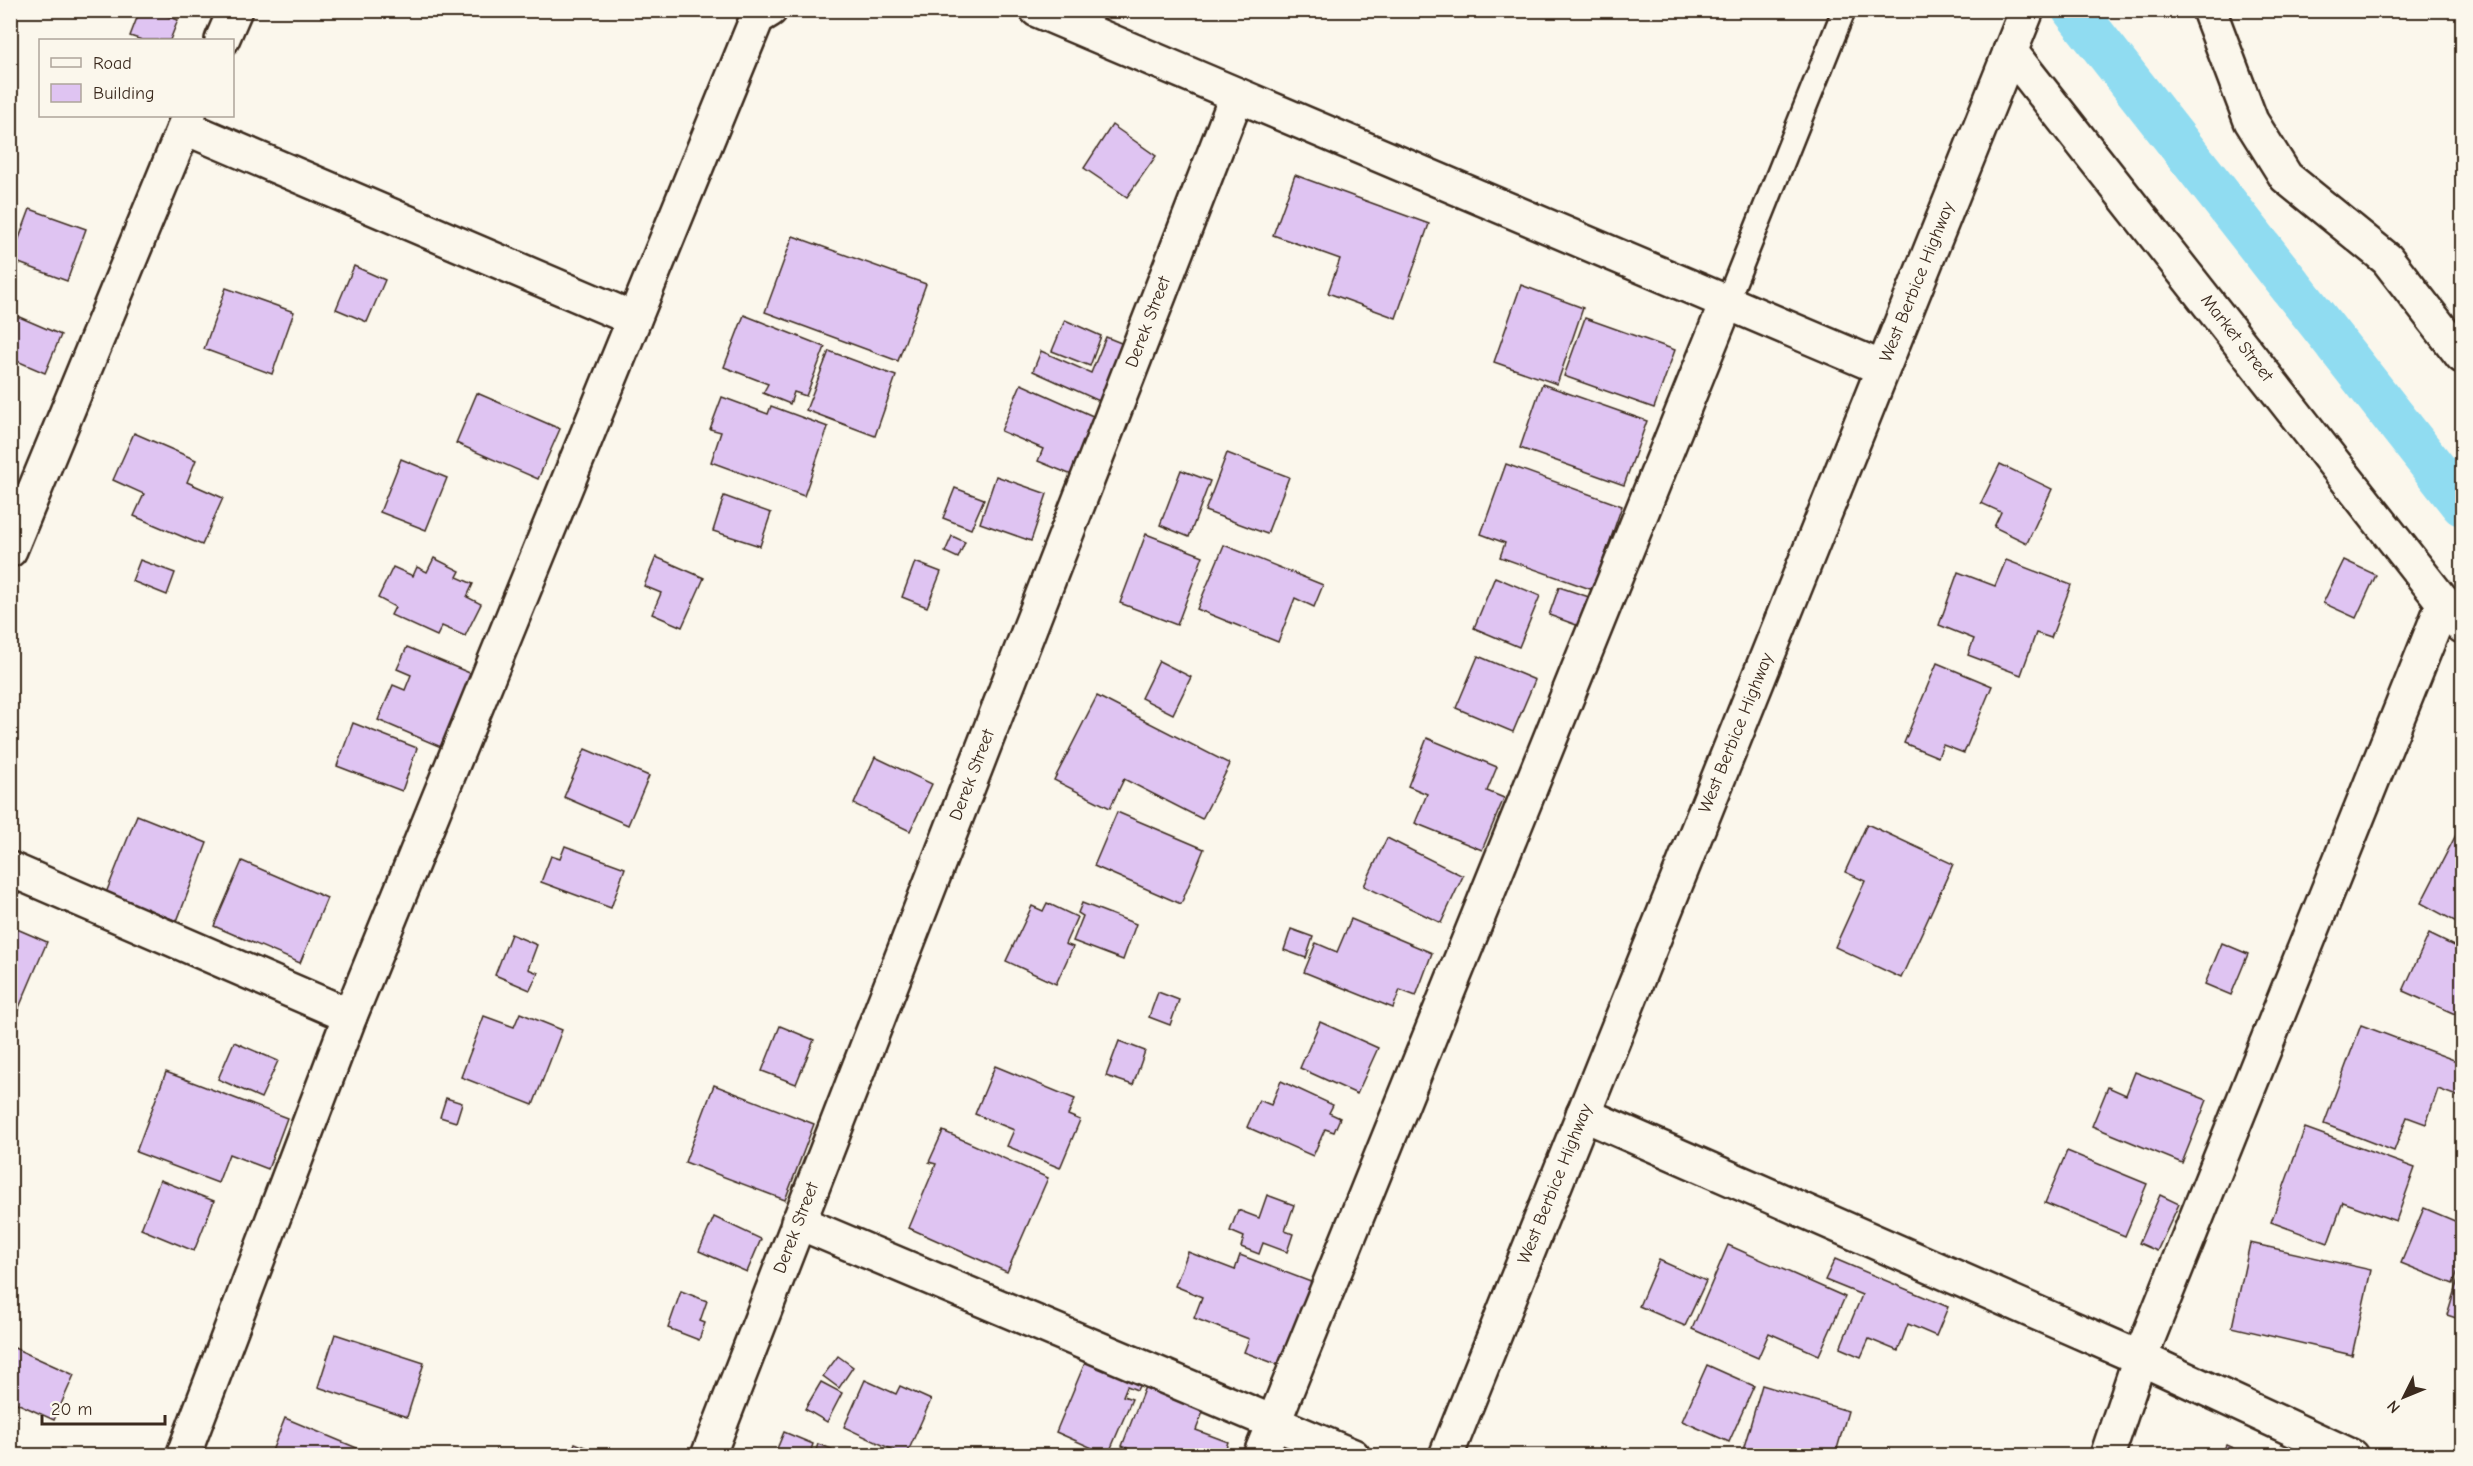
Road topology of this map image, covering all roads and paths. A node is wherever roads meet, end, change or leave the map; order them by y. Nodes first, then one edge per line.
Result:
1 (235, 10) edge
2 (770, 10) edge
3 (1038, 10) edge
4 (1844, 10) edge
5 (2027, 10) edge
6 (2209, 10) edge
7 (222, 39) edge
8 (2010, 51) junction
9 (1237, 95) junction
10 (187, 121) edge
11 (1726, 304) junction
12 (634, 319) junction
13 (2463, 357) edge
14 (1882, 368) junction
15 (10, 550) edge
16 (2453, 614) edge
17 (10, 869) edge
18 (350, 1017) junction
19 (1583, 1114) junction
20 (798, 1222) junction
21 (2140, 1358) junction
22 (1274, 1422) junction
23 (183, 1455) edge
24 (708, 1455) edge
25 (1260, 1455) edge
26 (1353, 1455) edge
27 (1446, 1455) edge
28 (2107, 1455) edge
29 (2351, 1455) edge

1 - 7 street
2 - 12 street
3 - 9 street
4 - 11 lane
5 - 8 street, West Berbice Highway
6 - 13 street
8 - 14 street, West Berbice Highway
8 - 16 street, Market Street
9 - 11 street
9 - 20 street, Derek Street
10 - 12 street
10 - 15 street
11 - 14 street
11 - 22 street
12 - 18 street
14 - 19 street, West Berbice Highway
16 - 21 street
17 - 18 street
18 - 23 street
19 - 21 street
19 - 27 street, West Berbice Highway
20 - 22 street
20 - 24 street, Derek Street
21 - 28 street
21 - 29 street
22 - 25 street
22 - 26 street

